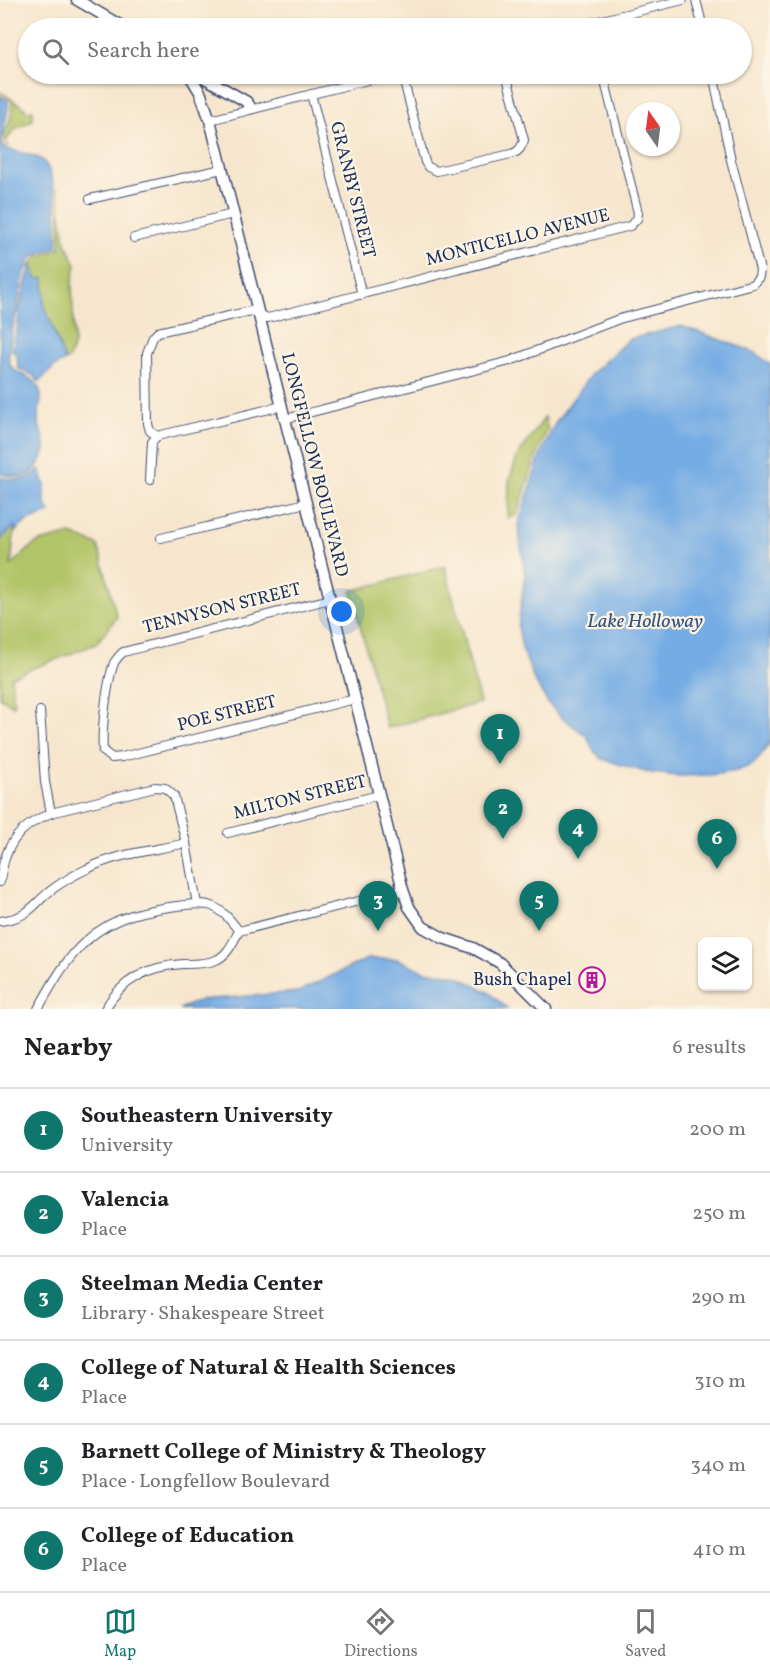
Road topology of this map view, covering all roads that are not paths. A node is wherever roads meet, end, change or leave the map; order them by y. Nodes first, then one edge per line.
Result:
1 (77, 0) edge
2 (683, 0) edge
3 (696, 0) edge
4 (108, 18) edge
5 (619, 18) edge
6 (700, 18) edge
7 (195, 84) edge
8 (216, 84) edge
9 (351, 84) edge
10 (405, 84) edge
11 (509, 84) edge
12 (606, 84) edge
13 (715, 84) edge
14 (311, 94) junction
15 (251, 108) junction
16 (210, 120) junction
17 (222, 169) junction
18 (90, 199) dead end
19 (233, 214) junction
20 (134, 238) dead end
21 (362, 295) junction
22 (259, 315) junction
23 (282, 406) junction
24 (285, 419) junction
25 (157, 436) junction
26 (150, 480) dead end
27 (306, 502) junction
28 (161, 538) dead end
29 (330, 599) junction
30 (355, 699) junction
31 (40, 711) dead end
32 (106, 755) joint
33 (379, 795) junction
34 (51, 813) junction
35 (228, 833) dead end
36 (186, 843) junction
37 (0, 882) edge
38 (403, 890) junction
39 (197, 904) junction
40 (0, 921) edge
41 (239, 931) junction
42 (38, 1009) edge
43 (105, 1009) edge
44 (546, 1009) edge

1 - 4 street
2 - 5 street
3 - 6 street
7 - 16 street, LONGFELLOW BOULEVARD
8 - 15 street
9 - 14 street
10 - 11 street
12 - 21 street, MONTICELLO AVENUE
13 - 24 street
14 - 15 street
14 - 21 street, GRANBY STREET
15 - 16 street
16 - 17 street, LONGFELLOW BOULEVARD
17 - 18 street
17 - 19 street, LONGFELLOW BOULEVARD
19 - 20 street
19 - 22 street, LONGFELLOW BOULEVARD
21 - 22 street, MONTICELLO AVENUE
22 - 23 street, LONGFELLOW BOULEVARD
22 - 25 street, MONTICELLO AVENUE
23 - 24 street, LONGFELLOW BOULEVARD
23 - 25 street
24 - 27 street, LONGFELLOW BOULEVARD
25 - 26 street
27 - 28 street
27 - 29 street, LONGFELLOW BOULEVARD
29 - 30 street, LONGFELLOW BOULEVARD
29 - 32 street, TENNYSON STREET
30 - 32 street, POE STREET
30 - 33 street, LONGFELLOW BOULEVARD
31 - 34 street
33 - 35 street, MILTON STREET
33 - 38 street, LONGFELLOW BOULEVARD
34 - 36 street
34 - 37 street
36 - 39 street
36 - 40 street
38 - 41 street
38 - 44 street, LONGFELLOW BOULEVARD
39 - 41 street
39 - 42 street
41 - 43 street

